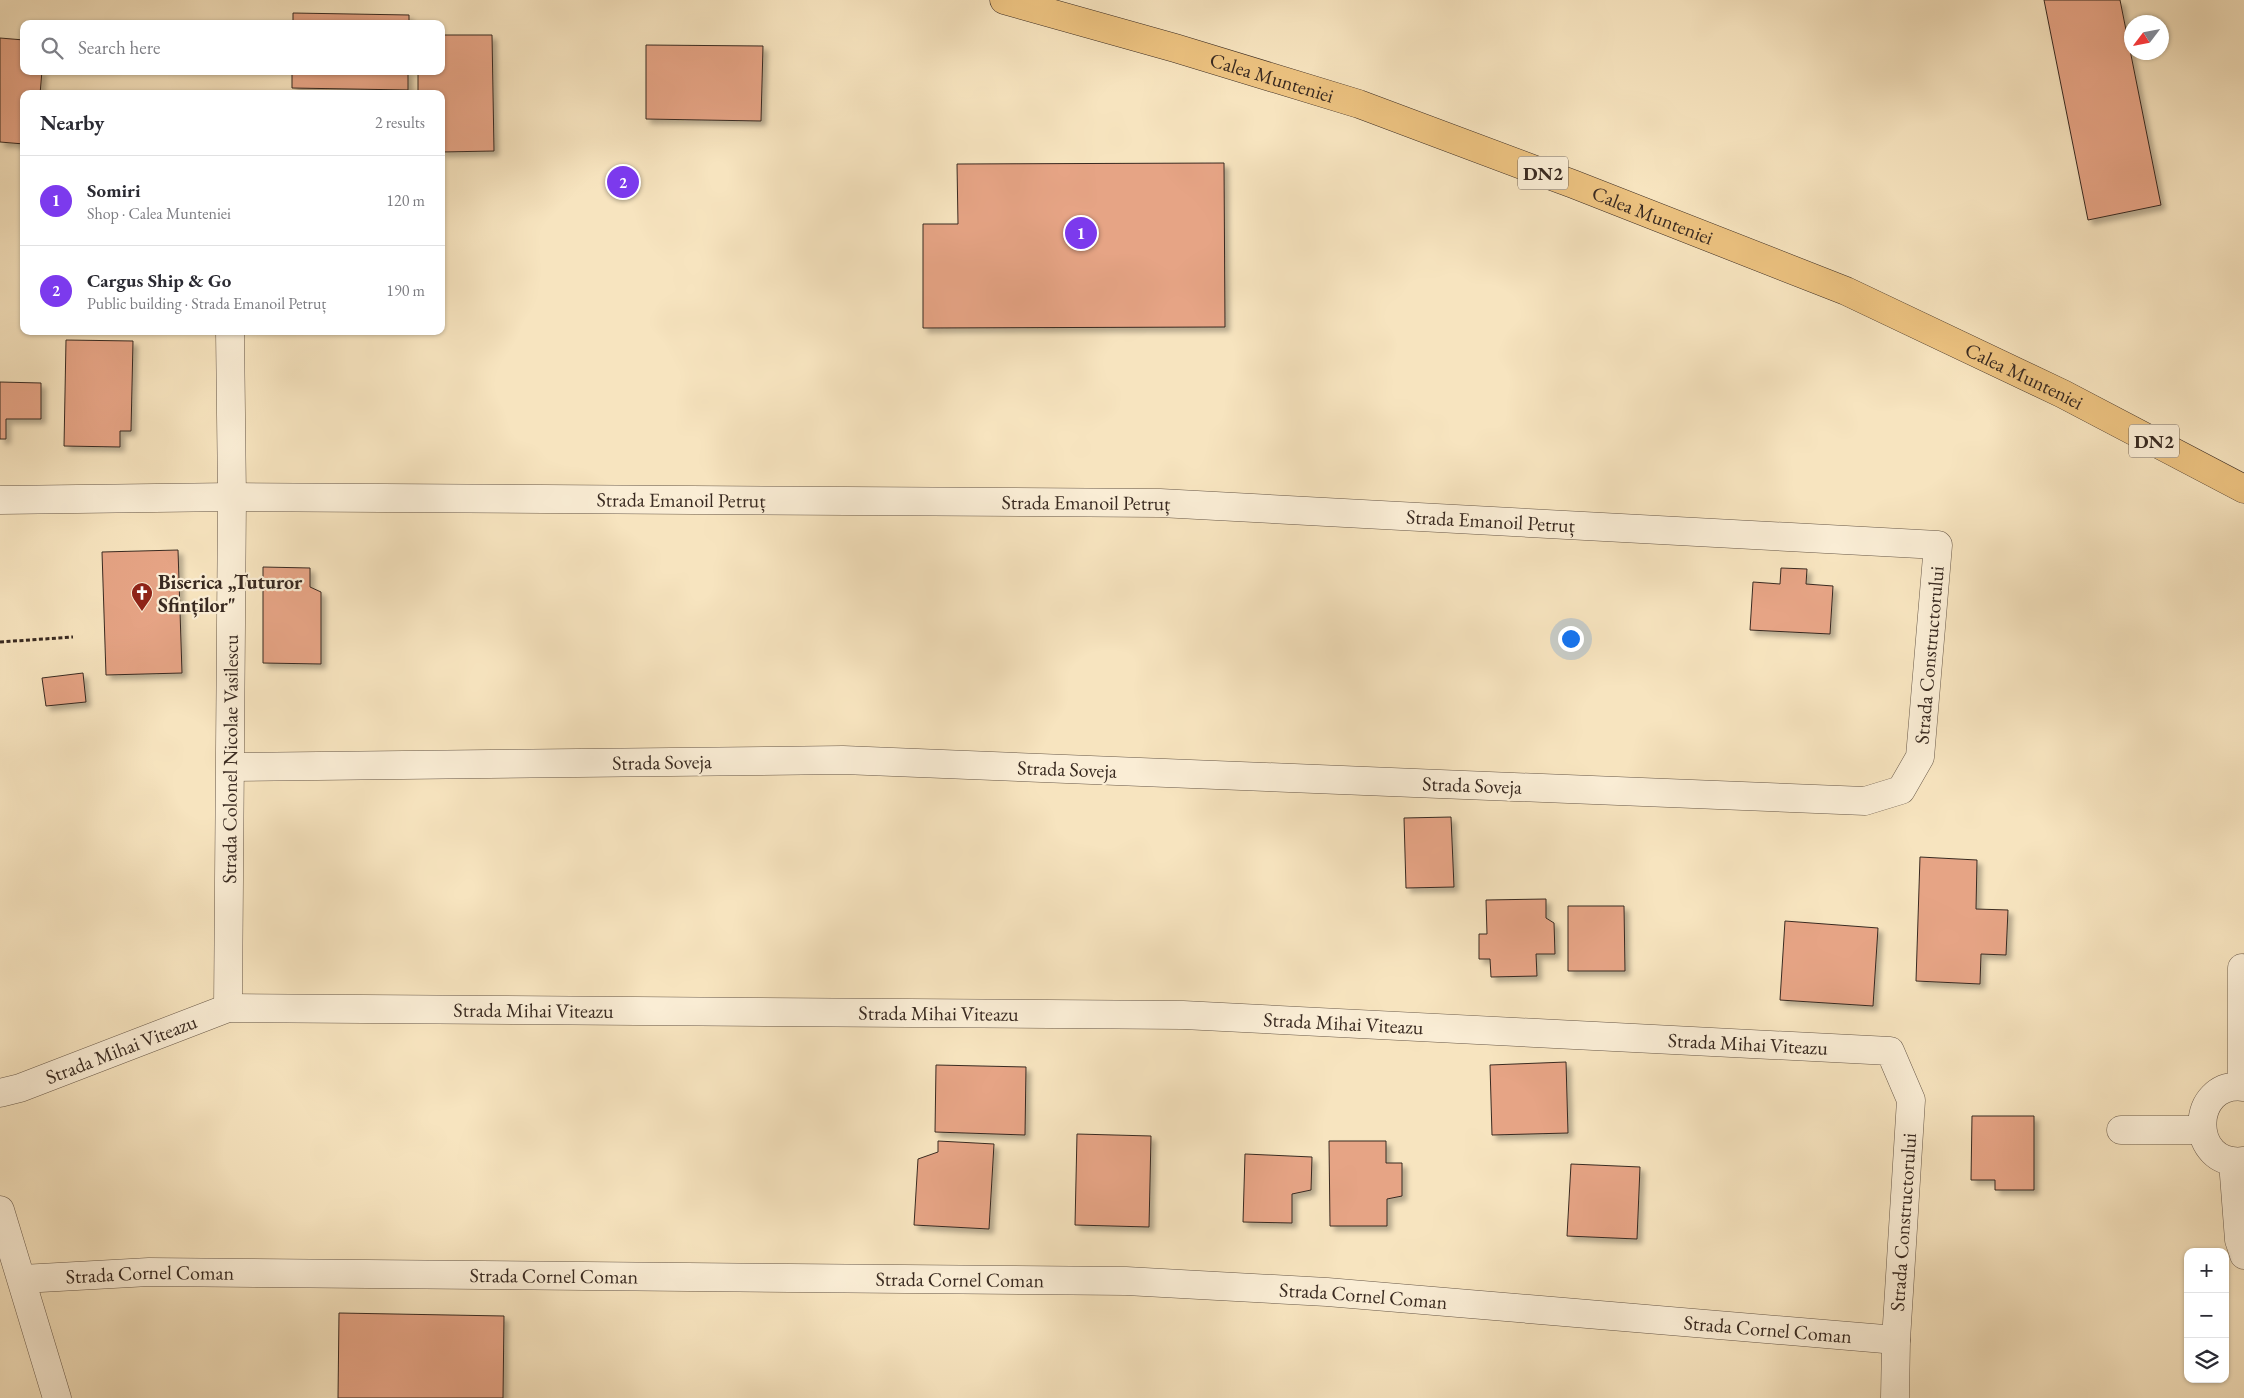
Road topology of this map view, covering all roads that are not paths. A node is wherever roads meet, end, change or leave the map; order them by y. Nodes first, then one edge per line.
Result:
1 (1004, 0) edge
2 (230, 335) edge
3 (2244, 489) edge
4 (232, 497) junction
5 (0, 500) edge
6 (1938, 545) joint
7 (231, 767) junction
8 (1901, 790) joint
9 (2242, 968) dead end
10 (228, 1008) junction
11 (1890, 1051) joint
12 (2243, 1087) edge
13 (0, 1093) edge
14 (2121, 1130) dead end
15 (2202, 1130) junction
16 (2239, 1162) edge
17 (0, 1210) edge
18 (2244, 1255) edge
19 (22, 1279) junction
20 (1896, 1340) junction
21 (57, 1398) edge
22 (1895, 1398) edge

1 - 3 main road, Calea Munteniei / DN2
2 - 4 street, Strada Colonel Nicolae Vasilescu
4 - 5 street, Strada Emanoil Petruț
4 - 6 street, Strada Emanoil Petruț
4 - 7 street, Strada Colonel Nicolae Vasilescu
6 - 8 street, Strada Constructorului
7 - 8 street, Strada Soveja
7 - 10 street, Strada Colonel Nicolae Vasilescu
9 - 12 street
10 - 11 street, Strada Mihai Viteazu
10 - 13 street, Strada Mihai Viteazu
11 - 20 street, Strada Constructorului
12 - 15 street
14 - 15 street
15 - 16 street
16 - 18 street
17 - 19 street
19 - 20 street, Strada Cornel Coman
19 - 21 street
20 - 22 street, Strada Constructorului

